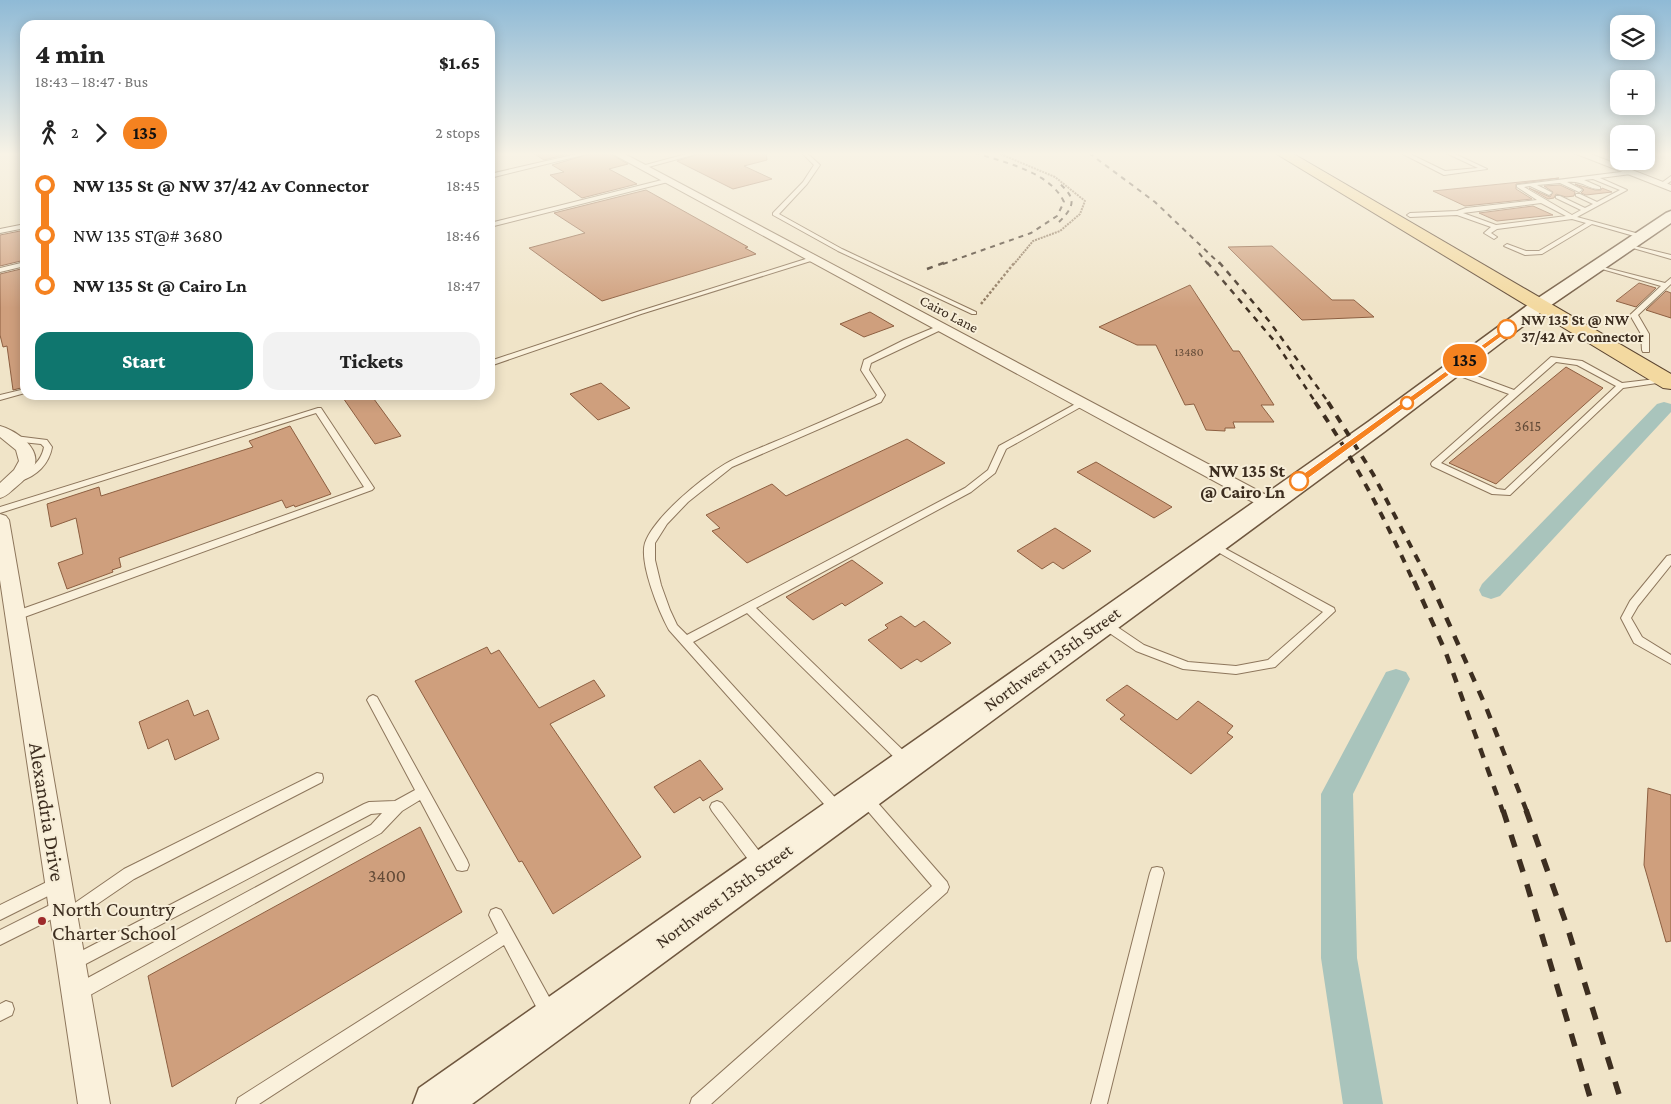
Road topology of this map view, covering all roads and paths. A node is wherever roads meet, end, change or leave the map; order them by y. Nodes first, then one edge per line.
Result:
1 (570, 205) edge
2 (710, 205) edge
3 (784, 205) edge
4 (1083, 205) edge
5 (1372, 205) edge
6 (1391, 205) edge
7 (1511, 205) edge
8 (1516, 205) edge
9 (1549, 205) edge
10 (1579, 205) edge
11 (1582, 205) edge
12 (1595, 205) edge
13 (1499, 206) junction
14 (1522, 208) dead end
15 (1505, 209) dead end
16 (1588, 209) junction
17 (1458, 213) junction
18 (1410, 215) junction
19 (1671, 216) edge
20 (1541, 217) dead end
21 (1572, 217) junction
22 (1524, 218) dead end
23 (1508, 220) dead end
24 (1548, 220) junction
25 (1532, 222) junction
26 (1591, 222) junction
27 (495, 223) edge
28 (1515, 224) junction
29 (20, 227) edge
30 (1495, 227) junction
31 (0, 231) edge
32 (1642, 236) junction
33 (1494, 237) dead end
34 (1628, 245) junction
35 (1507, 246) dead end
36 (1671, 257) edge
37 (812, 259) junction
38 (20, 265) edge
39 (1597, 266) junction
40 (0, 270) edge
41 (1668, 282) edge
42 (1545, 301) junction
43 (974, 313) joint
44 (941, 328) junction
45 (1646, 350) junction
46 (495, 362) edge
47 (1452, 370) junction
48 (1669, 376) edge
49 (1620, 386) junction
50 (20, 392) edge
51 (1515, 393) junction
52 (0, 398) edge
53 (1082, 404) junction
54 (0, 431) edge
55 (3, 488) edge
56 (1268, 503) junction
57 (0, 510) edge
58 (0, 520) edge
59 (1211, 544) junction
60 (1671, 558) edge
61 (9, 604) edge
62 (749, 608) junction
63 (1102, 623) junction
64 (685, 641) junction
65 (1671, 660) edge
66 (373, 700) dead end
67 (908, 763) junction
68 (317, 778) dead end
69 (423, 792) junction
70 (851, 804) junction
71 (397, 806) junction
72 (717, 807) dead end
73 (462, 865) dead end
74 (763, 868) junction
75 (1157, 874) dead end
76 (62, 902) junction
77 (0, 912) edge
78 (496, 915) dead end
79 (507, 935) junction
80 (0, 938) edge
81 (72, 963) junction
82 (76, 994) junction
83 (552, 1020) junction
84 (94, 1104) edge
85 (244, 1104) edge
86 (435, 1104) edge
87 (698, 1104) edge
88 (1099, 1104) edge

1 - 27 lane
2 - 37 street, Cairo Lane
3 - 43 lane
4 - 43 path
5 - 42 main road
6 - 18 main road
7 - 13 lane
8 - 14 lane
9 - 21 lane
10 - 16 lane
11 - 16 lane
12 - 16 lane
13 - 15 lane
13 - 17 lane
16 - 21 lane
17 - 18 lane
17 - 30 lane
18 - 42 main road
19 - 32 main road, Northwest 135th Street
20 - 24 lane
21 - 24 lane
21 - 26 lane
22 - 25 lane
23 - 28 lane
24 - 25 lane
25 - 28 lane
26 - 32 lane
26 - 35 lane
28 - 30 lane
29 - 31 lane
30 - 33 lane
32 - 34 main road, Northwest 135th Street
34 - 36 lane
34 - 39 main road, Northwest 135th Street
37 - 44 street, Cairo Lane
37 - 46 lane
38 - 40 lane
39 - 41 lane
39 - 42 main road, Northwest 135th Street
41 - 45 lane
42 - 45 main road
42 - 47 main road, Northwest 135th Street
42 - 48 main road
44 - 53 street, Cairo Lane
44 - 64 lane
45 - 48 main road
47 - 51 lane
47 - 56 main road, Northwest 135th Street
48 - 49 lane
49 - 51 lane
49 - 51 lane
50 - 52 lane
53 - 56 street, Cairo Lane
53 - 62 lane
54 - 55 street
56 - 59 main road, Northwest 135th Street
57 - 61 lane
58 - 61 street, Alexandria Drive
59 - 63 main road, Northwest 135th Street
59 - 63 lane
60 - 65 lane
61 - 76 street, Alexandria Drive
62 - 64 lane
62 - 67 lane
63 - 67 main road, Northwest 135th Street
64 - 70 lane
66 - 69 lane
67 - 70 main road, Northwest 135th Street
68 - 76 lane
69 - 71 lane
69 - 73 lane
70 - 74 main road, Northwest 135th Street
70 - 87 lane
71 - 81 lane
71 - 82 lane
72 - 74 lane
74 - 83 main road, Northwest 135th Street
75 - 88 lane
76 - 77 lane
76 - 80 lane
76 - 81 street, Alexandria Drive
78 - 79 lane
79 - 83 lane
79 - 85 lane
81 - 82 street, Alexandria Drive
82 - 84 street, Alexandria Drive
83 - 86 main road, Northwest 135th Street

